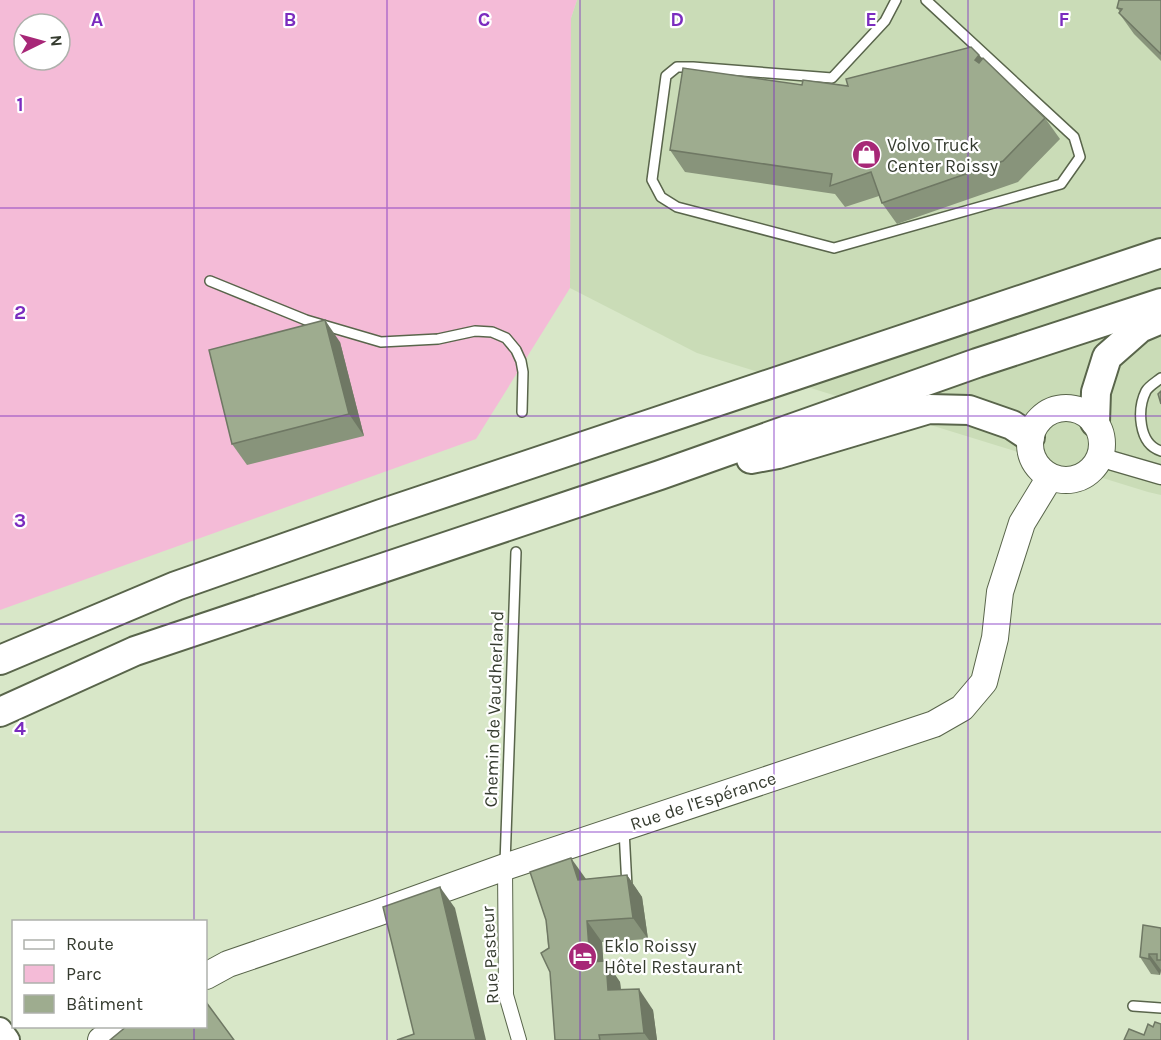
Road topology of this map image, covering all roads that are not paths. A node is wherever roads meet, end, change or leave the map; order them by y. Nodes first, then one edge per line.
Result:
1 (896, 0) edge
2 (926, 0) edge
3 (1161, 253) edge
4 (210, 281) dead end
5 (1161, 303) edge
6 (1161, 319) edge
7 (1161, 378) edge
8 (522, 412) dead end
9 (1095, 422) junction
10 (1030, 436) junction
11 (1161, 451) edge
12 (1100, 456) junction
13 (660, 475) junction
14 (1161, 475) edge
15 (1050, 477) junction
16 (516, 552) dead end
17 (0, 660) edge
18 (0, 712) edge
19 (624, 828) junction
20 (505, 867) junction
21 (627, 887) edge
22 (207, 975) edge
23 (1132, 1006) dead end
24 (1161, 1008) edge
25 (119, 1028) edge
26 (0, 1029) edge
27 (9, 1040) edge
28 (101, 1040) edge
29 (519, 1040) edge

1 - 2 lane
3 - 17 main road
4 - 8 lane
5 - 13 main road
6 - 9 main road
7 - 11 lane
9 - 10 main road
9 - 12 main road
10 - 13 main road
10 - 15 main road
12 - 14 street
12 - 15 main road
13 - 18 main road
15 - 19 main road, Rue de l'Espérance
16 - 20 lane, Chemin de Vaudherland
19 - 20 main road, Rue de l'Espérance
19 - 21 lane
20 - 22 main road, Rue de l'Espérance
20 - 29 street, Rue Pasteur
23 - 24 lane
25 - 28 main road
26 - 27 street

